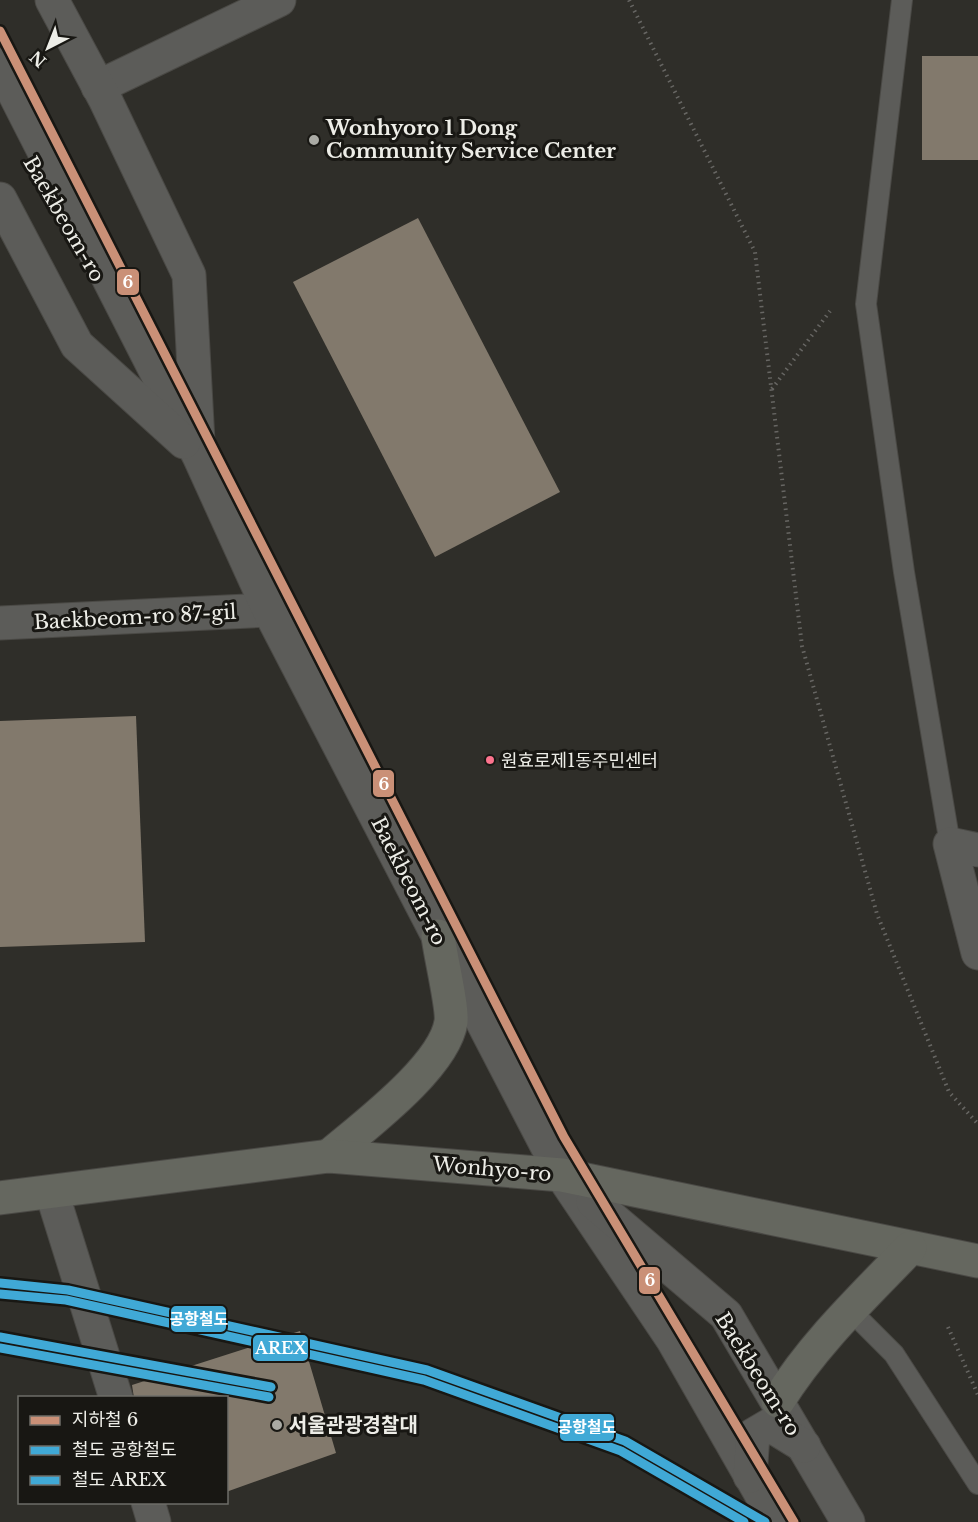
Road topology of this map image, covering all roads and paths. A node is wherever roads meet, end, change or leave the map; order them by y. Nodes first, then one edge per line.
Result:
1 (52, 0) edge
2 (279, 0) edge
3 (629, 0) edge
4 (902, 0) edge
5 (0, 65) edge
6 (98, 87) junction
7 (0, 108) edge
8 (0, 199) edge
9 (872, 255) junction
10 (772, 389) junction
11 (199, 456) junction
12 (269, 610) junction
13 (0, 623) edge
14 (964, 847) edge
15 (438, 936) junction
16 (978, 953) edge
17 (978, 1124) edge
18 (329, 1156) junction
19 (562, 1175) junction
20 (52, 1193) junction
21 (0, 1198) edge
22 (910, 1248) junction
23 (978, 1261) edge
24 (850, 1310) junction
25 (948, 1327) dead end
26 (978, 1395) edge
27 (115, 1396) edge
28 (778, 1401) junction
29 (804, 1446) junction
30 (750, 1476) junction
31 (978, 1484) edge
32 (148, 1504) edge
33 (154, 1522) edge
34 (777, 1522) edge
35 (848, 1522) edge

1 - 6 main road
2 - 6 main road
3 - 10 path
4 - 9 lane
5 - 11 main road, Baekbeom-ro
6 - 11 main road
7 - 11 main road, Baekbeom-ro
8 - 11 main road
9 - 10 path
9 - 14 lane
10 - 17 path
11 - 12 main road, Baekbeom-ro
12 - 13 main road, Baekbeom-ro 87-gil
12 - 15 main road, Baekbeom-ro
14 - 16 main road
15 - 18 main road
15 - 19 main road, Baekbeom-ro
18 - 19 main road, Wonhyo-ro
18 - 20 main road, Wonhyo-ro
19 - 22 main road, Wonhyo-ro
19 - 28 main road, Baekbeom-ro
19 - 30 main road, Baekbeom-ro
20 - 21 main road, Wonhyo-ro
20 - 27 main road
22 - 23 main road, Wonhyo-ro
22 - 24 main road
24 - 28 main road
24 - 31 lane
25 - 26 path
28 - 29 main road, Baekbeom-ro
29 - 30 main road
29 - 35 main road, Baekbeom-ro
30 - 34 main road, Baekbeom-ro
32 - 33 main road

